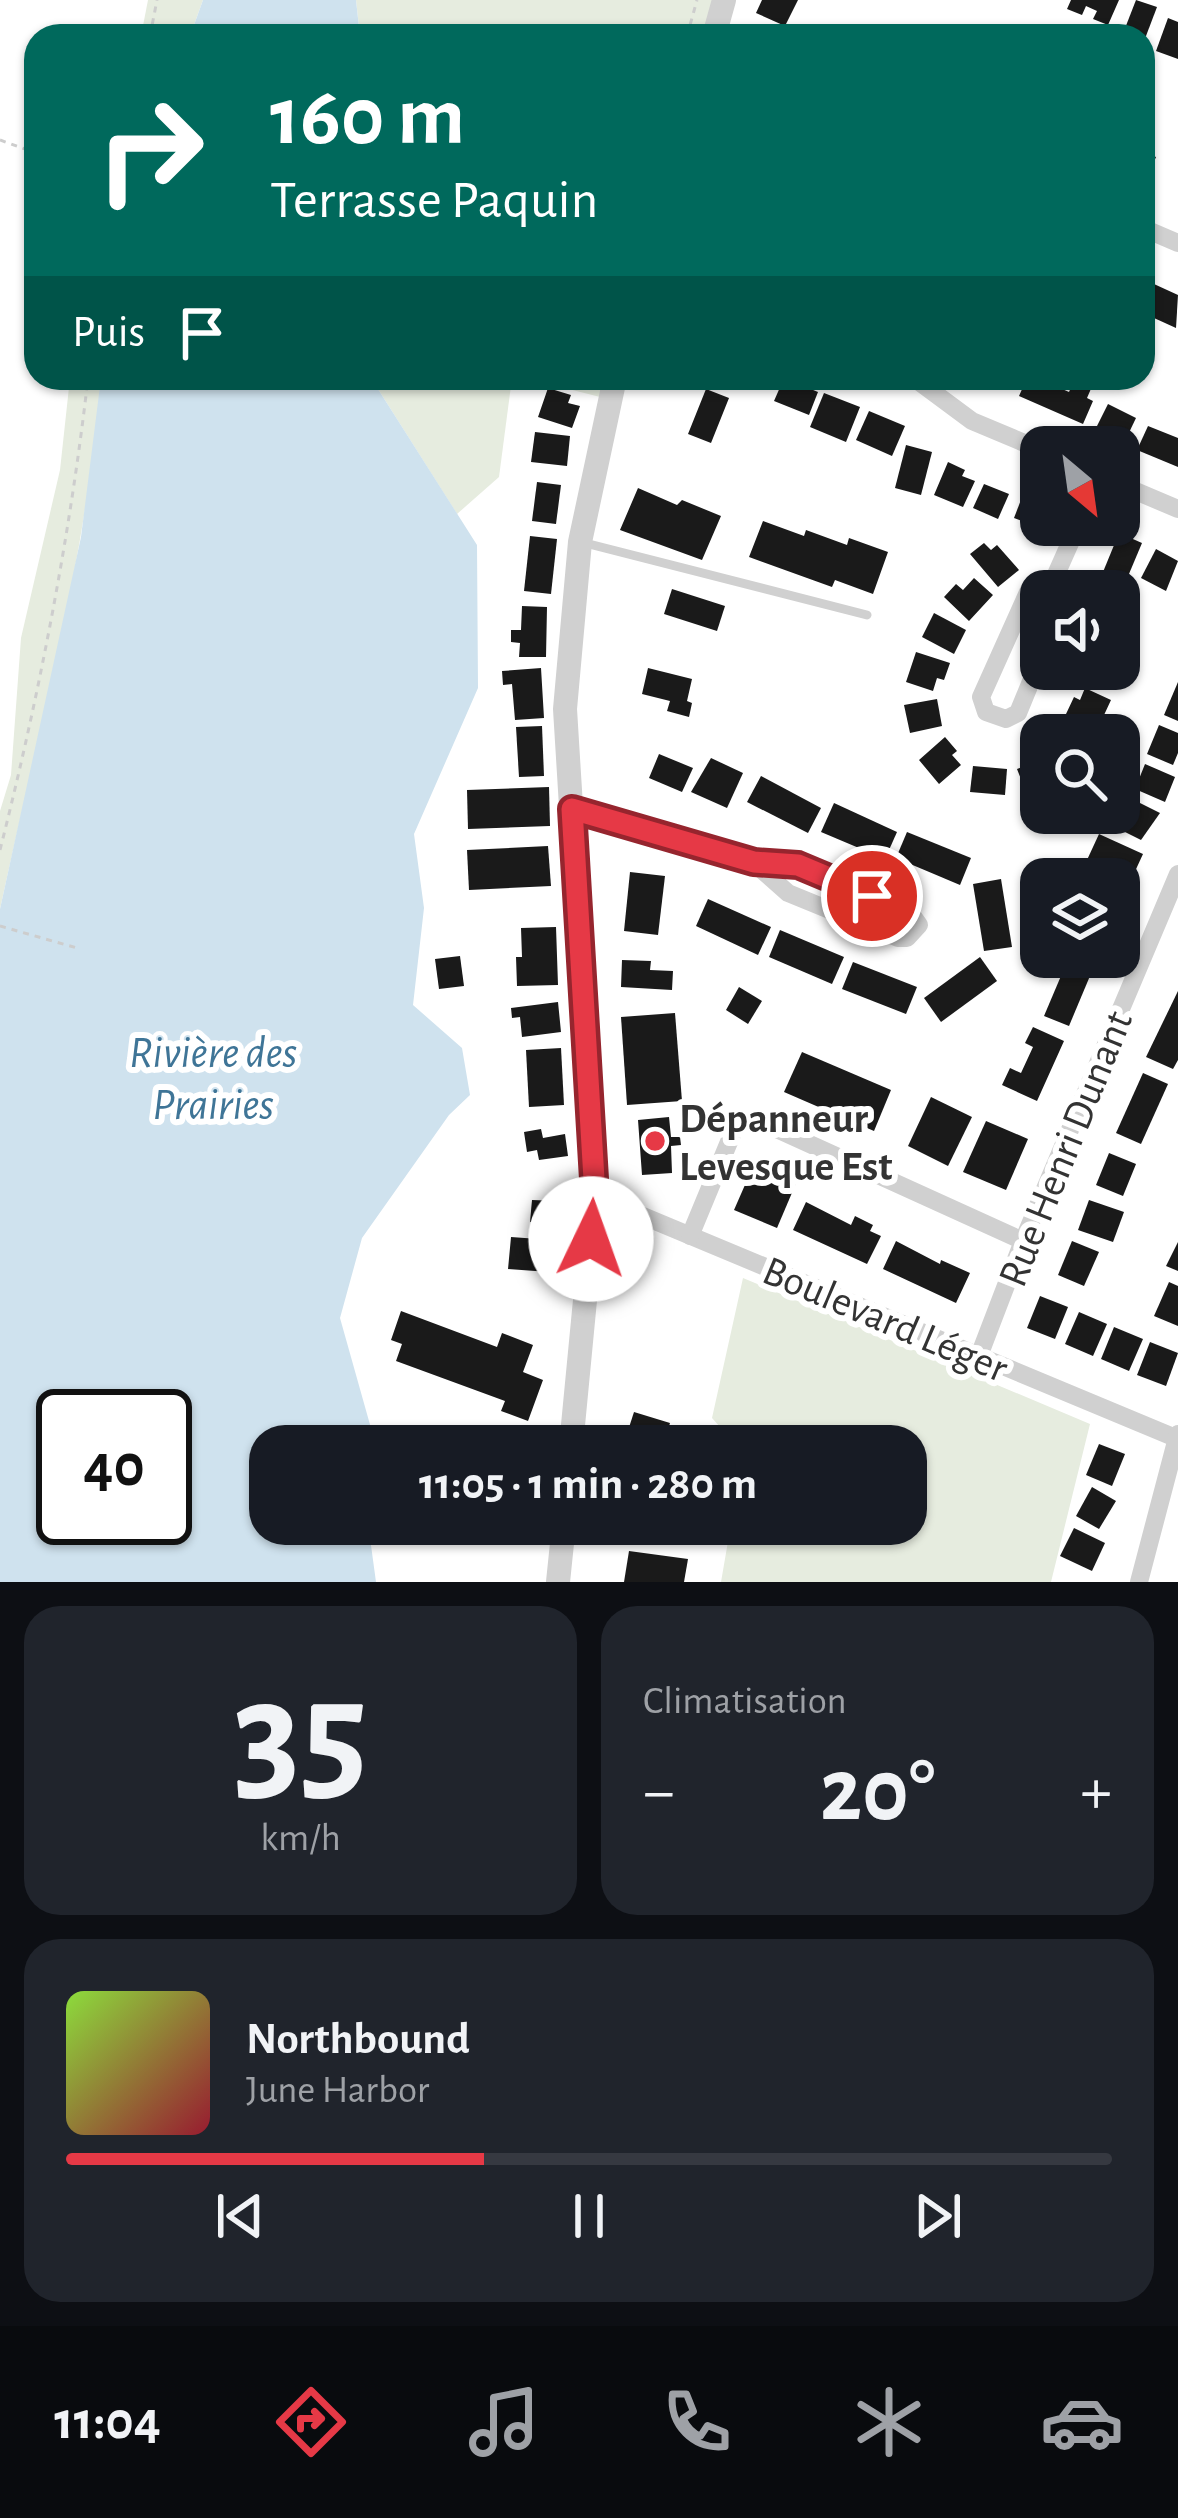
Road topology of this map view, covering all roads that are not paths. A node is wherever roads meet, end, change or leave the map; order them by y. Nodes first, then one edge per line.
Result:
1 (612, 390) edge
2 (930, 390) edge
3 (1020, 441) edge
4 (1140, 493) edge
5 (1178, 509) edge
6 (580, 542) junction
7 (1020, 610) edge
8 (867, 615) dead end
9 (1027, 690) edge
10 (572, 809) junction
11 (754, 862) junction
12 (1178, 874) edge
13 (595, 1196) junction
14 (690, 1236) junction
15 (1023, 1241) junction
16 (980, 1356) junction
17 (573, 1425) edge
18 (1177, 1437) edge
19 (562, 1545) edge
20 (559, 1582) edge
21 (1139, 1582) edge

1 - 6 street
2 - 3 street
4 - 5 street
6 - 8 lane
6 - 10 street
7 - 9 street
10 - 11 street
10 - 13 street
11 - 11 street
12 - 15 street, Rue Henri Dunant
13 - 14 street, Boulevard Léger
13 - 17 street
14 - 15 street
14 - 16 street, Boulevard Léger
15 - 16 street, Rue Henri Dunant
16 - 18 street, Boulevard Léger
18 - 21 street
19 - 20 street

